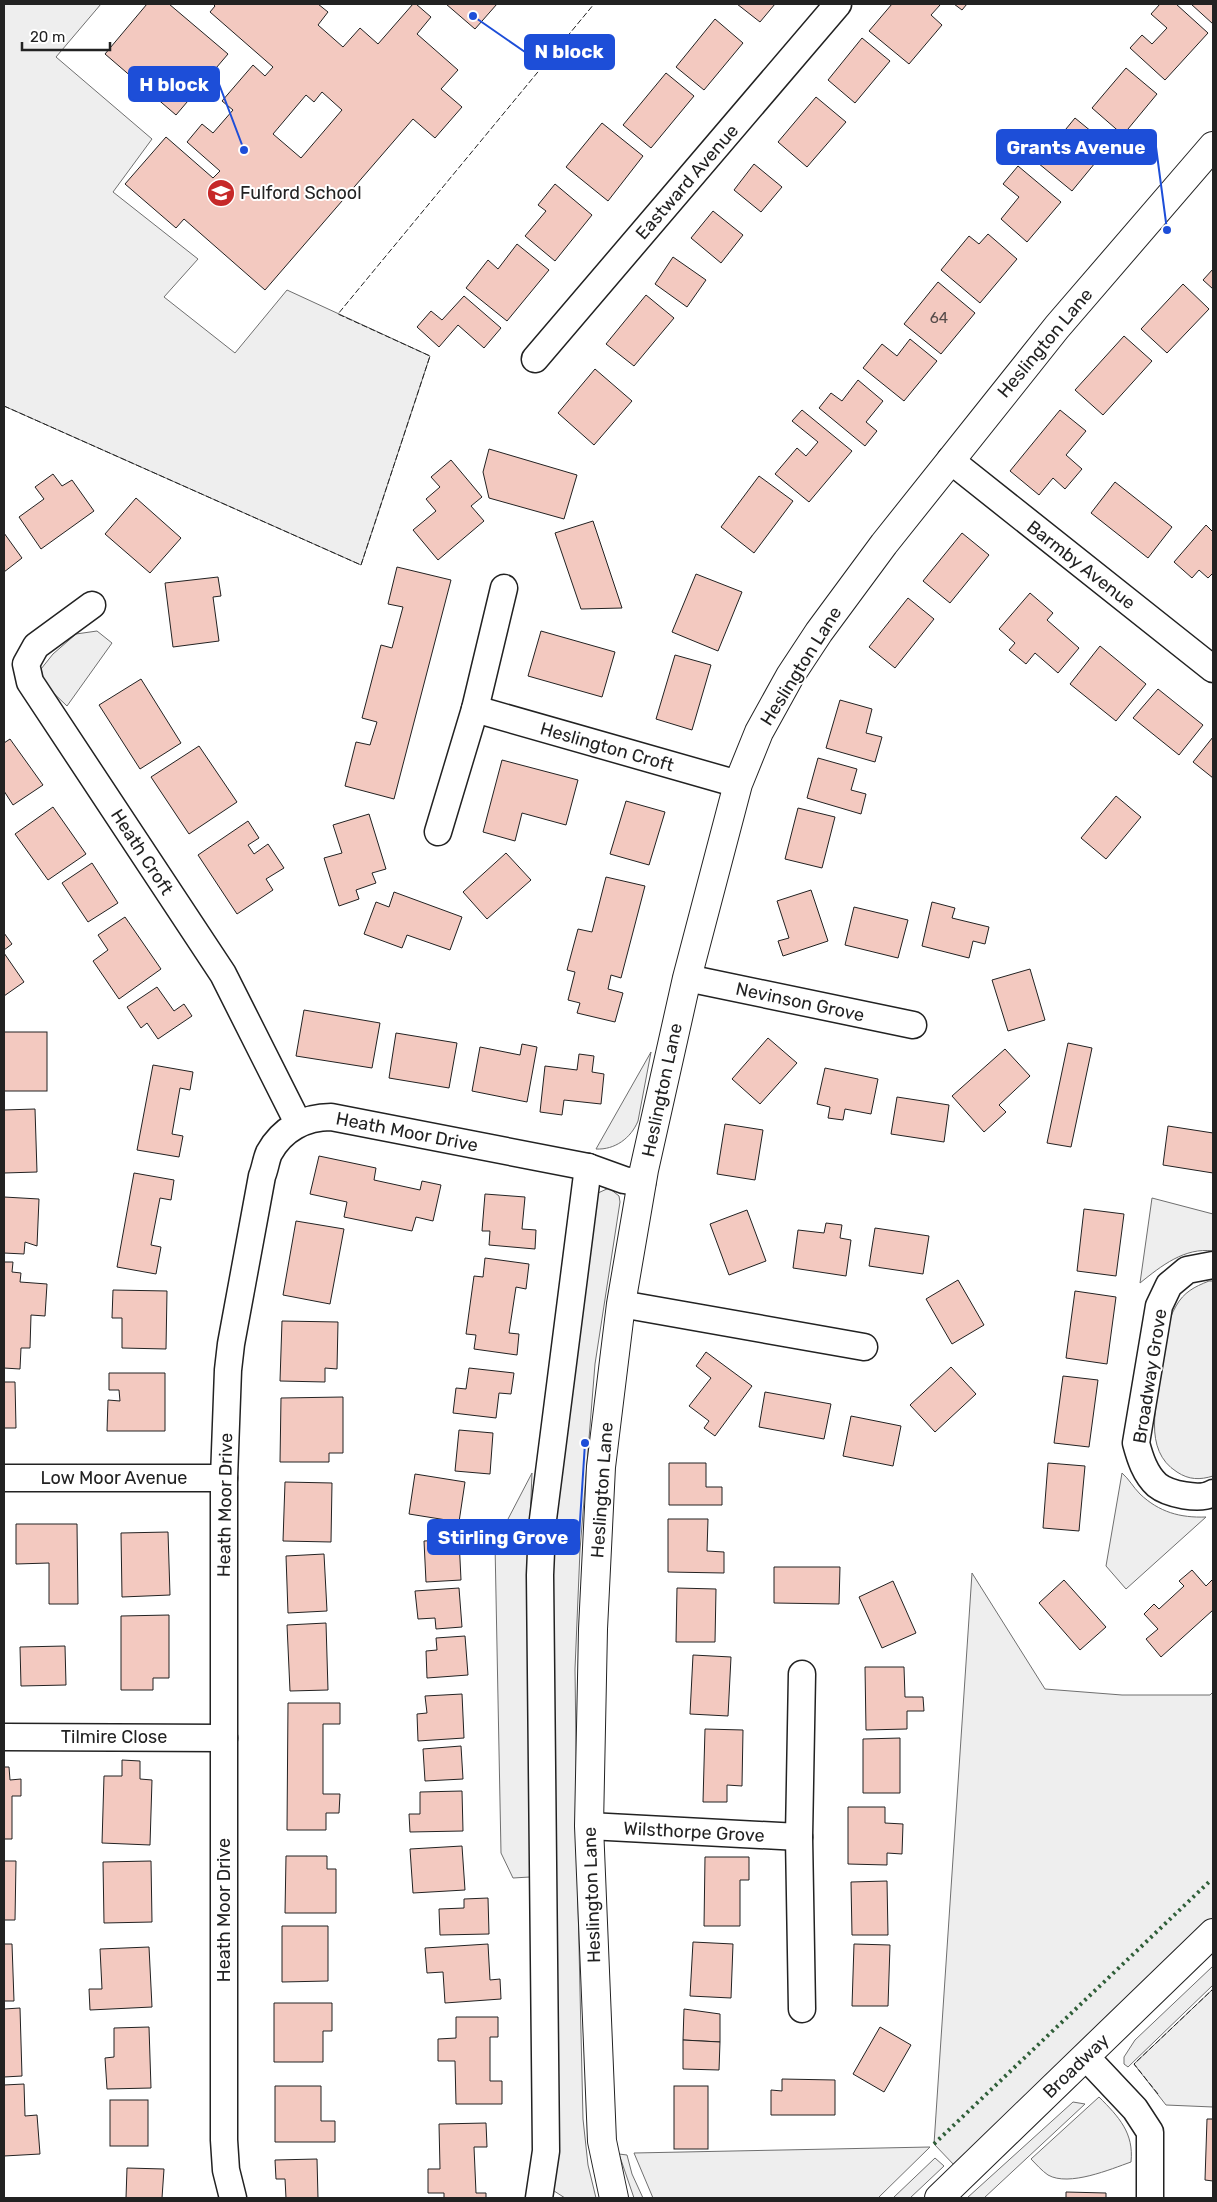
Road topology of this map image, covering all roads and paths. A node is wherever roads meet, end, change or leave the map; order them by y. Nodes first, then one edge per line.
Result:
1 (838, 4) edge
2 (1212, 149) edge
3 (535, 359) dead end
4 (950, 460) junction
5 (504, 588) dead end
6 (92, 605) dead end
7 (1213, 669) edge
8 (475, 709) junction
9 (738, 784) junction
10 (438, 832) dead end
11 (687, 978) junction
12 (913, 1026) dead end
13 (298, 1123) junction
14 (588, 1167) junction
15 (643, 1176) junction
16 (1213, 1265) edge
17 (621, 1304) junction
18 (864, 1347) dead end
19 (4, 1478) edge
20 (224, 1478) junction
21 (1213, 1493) edge
22 (802, 1674) dead end
23 (4, 1737) edge
24 (224, 1738) junction
25 (589, 1826) junction
26 (799, 1837) junction
27 (1213, 1933) edge
28 (802, 2009) dead end
29 (1086, 2057) junction
30 (232, 2198) edge
31 (539, 2198) edge
32 (614, 2198) edge
33 (939, 2198) edge
34 (1150, 2198) edge

1 - 3 street, Eastward Avenue
2 - 4 street, Heslington Lane
4 - 7 street, Barmby Avenue
4 - 9 street, Heslington Lane
5 - 8 street
6 - 13 street, Heath Croft
8 - 9 street, Heslington Croft
8 - 10 street
9 - 11 street, Heslington Lane
11 - 12 street, Nevinson Grove
11 - 15 street, Heslington Lane
13 - 14 street, Heath Moor Drive
13 - 20 street, Heath Moor Drive
14 - 15 street, Heath Moor Drive
14 - 31 street
15 - 17 street, Heslington Lane
16 - 21 street, Broadway Grove
17 - 18 street
17 - 25 street, Heslington Lane
19 - 20 street, Low Moor Avenue
20 - 24 street, Heath Moor Drive
22 - 26 street
23 - 24 street, Tilmire Close
24 - 30 street, Heath Moor Drive
25 - 26 street, Wilsthorpe Grove
25 - 32 street, Heslington Lane
26 - 28 street
27 - 29 street, Broadway
29 - 33 street, Broadway
29 - 34 street

